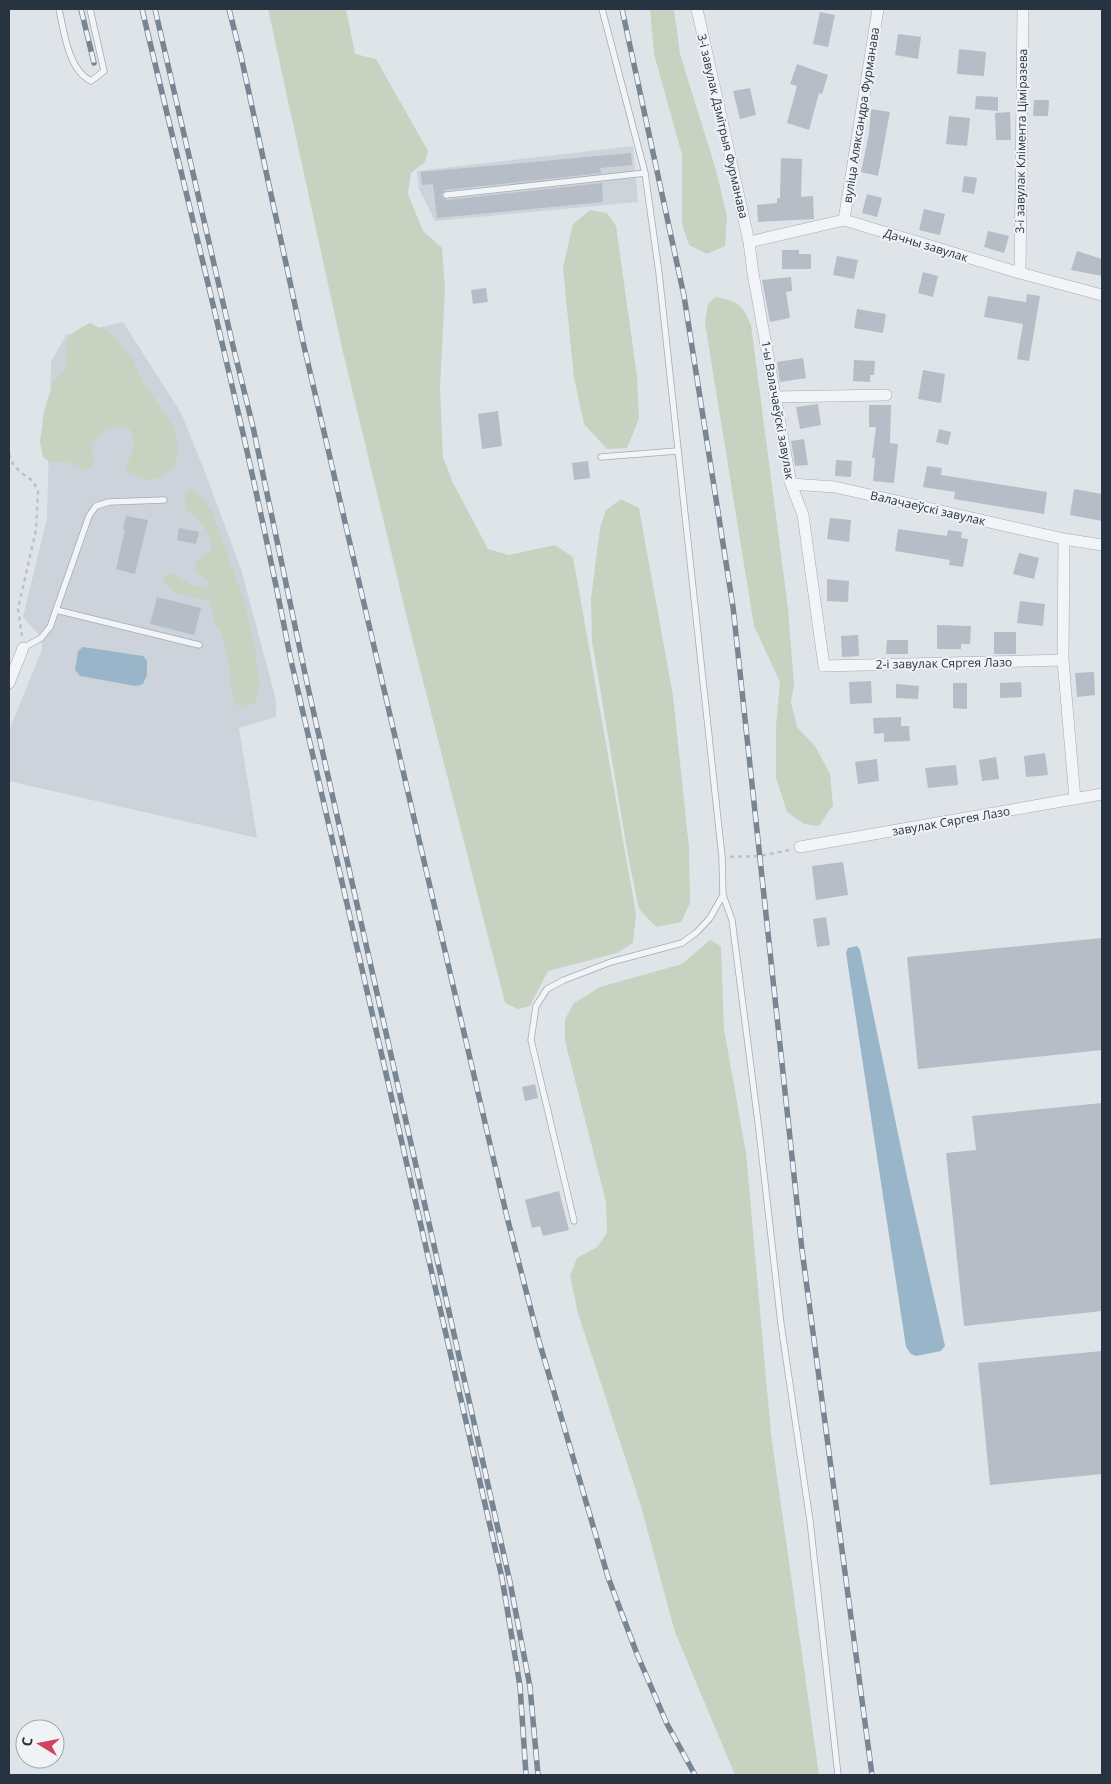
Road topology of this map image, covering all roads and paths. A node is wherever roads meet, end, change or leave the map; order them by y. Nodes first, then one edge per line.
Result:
1 (59, 9) edge
2 (90, 9) edge
3 (602, 9) edge
4 (697, 9) edge
5 (878, 9) edge
6 (1023, 9) edge
7 (645, 173) junction
8 (446, 195) dead end
9 (844, 220) junction
10 (749, 242) junction
11 (1020, 273) junction
12 (1102, 295) edge
13 (886, 395) dead end
14 (775, 397) junction
15 (677, 451) junction
16 (9, 454) edge
17 (601, 457) dead end
18 (791, 484) junction
19 (164, 500) dead end
20 (1064, 539) junction
21 (1102, 545) edge
22 (56, 610) junction
23 (198, 645) dead end
24 (23, 648) junction
25 (1063, 660) junction
26 (824, 666) joint
27 (9, 683) edge
28 (1102, 794) edge
29 (1075, 799) junction
30 (800, 847) joint
31 (722, 857) junction
32 (723, 895) junction
33 (574, 1221) dead end
34 (838, 1775) edge

1 - 2 lane
3 - 7 lane
4 - 10 street, 3-і завулак Дзмітрыя Фурманава
5 - 9 street, вуліца Аляксандра Фурманава
6 - 11 street, 3-і завулак Клімента Ціміразева
7 - 8 lane
7 - 15 lane
9 - 10 street, Дачны завулак
9 - 11 street, Дачны завулак
10 - 14 street, 1-ы Валачаеўскі завулак
11 - 12 street, Дачны завулак
13 - 14 street
14 - 18 street, 1-ы Валачаеўскі завулак
15 - 17 lane
15 - 31 lane
16 - 24 path
18 - 20 street, Валачаеўскі завулак
18 - 26 street, 1-ы Валачаеўскі завулак
19 - 22 lane
20 - 21 street, Валачаеўскі завулак
20 - 25 street
22 - 23 lane
22 - 24 lane
24 - 27 street
25 - 26 street, 2-і завулак Сяргея Лазо
25 - 29 street
28 - 29 street, завулак Сяргея Лазо
29 - 30 street, завулак Сяргея Лазо
30 - 31 path
31 - 32 lane
32 - 33 lane
32 - 34 lane

